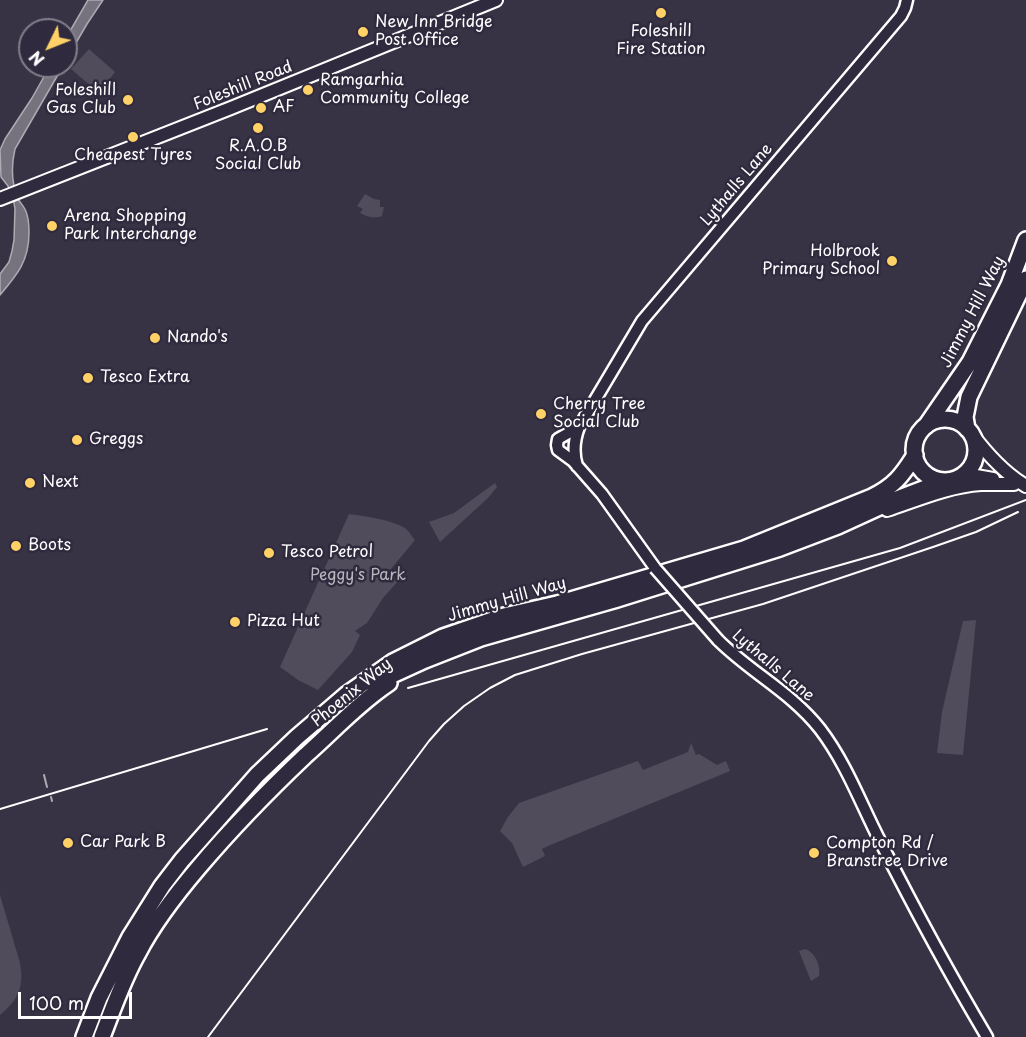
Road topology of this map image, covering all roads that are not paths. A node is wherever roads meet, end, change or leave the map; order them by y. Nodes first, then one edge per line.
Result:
1 (496, 0) edge
2 (907, 0) edge
3 (0, 199) edge
4 (1026, 240) edge
5 (1026, 279) edge
6 (926, 426) junction
7 (579, 427) junction
8 (970, 431) junction
9 (562, 436) junction
10 (575, 445) junction
11 (564, 453) junction
12 (915, 455) junction
13 (577, 466) junction
14 (962, 476) junction
15 (944, 481) junction
16 (1022, 486) edge
17 (838, 526) junction
18 (416, 665) junction
19 (309, 726) junction
20 (327, 736) junction
21 (257, 775) junction
22 (84, 1037) edge
23 (102, 1037) edge
24 (987, 1037) edge

1 - 3 main road, Foleshill Road
2 - 7 street, Lythalls Lane
4 - 6 highway, Jimmy Hill Way
5 - 8 highway, Jimmy Hill Way
6 - 8 highway
6 - 12 highway
7 - 9 street
7 - 10 street, Lythalls Lane
8 - 14 highway
8 - 16 main road
9 - 10 street
9 - 11 street
10 - 11 street
10 - 13 street, Lythalls Lane
11 - 13 street, Lythalls Lane
12 - 15 highway
12 - 19 highway, Jimmy Hill Way
13 - 24 street, Lythalls Lane, bridge
14 - 15 highway
14 - 16 main road
15 - 17 highway, Jimmy Hill Way
16 - 17 main road
17 - 18 highway, Jimmy Hill Way
18 - 19 highway
18 - 20 highway, Phoenix Way
19 - 21 highway, Jimmy Hill Way
20 - 21 highway
20 - 23 highway, Phoenix Way
21 - 22 highway, Jimmy Hill Way

